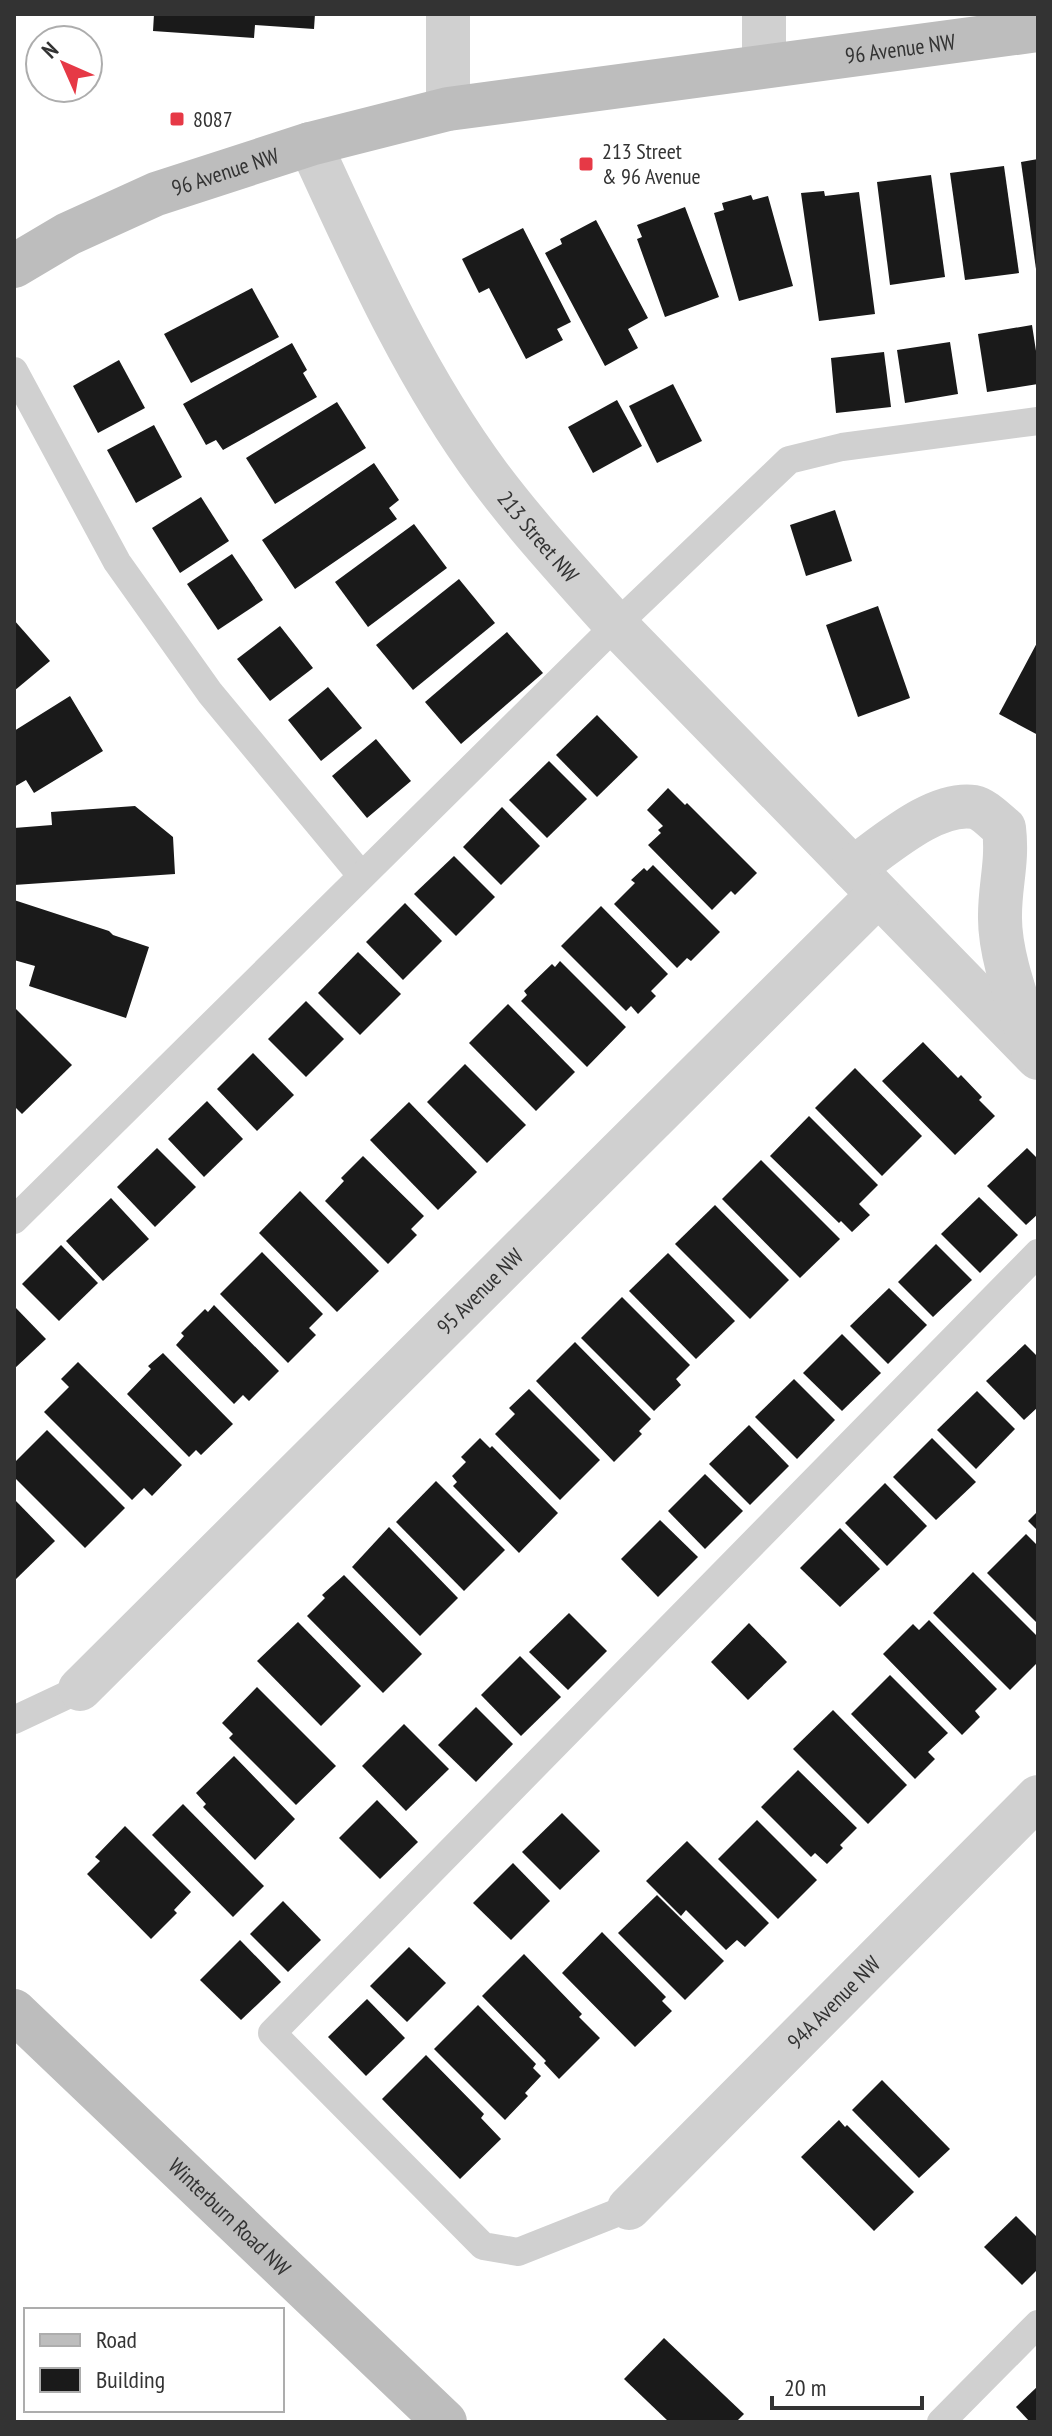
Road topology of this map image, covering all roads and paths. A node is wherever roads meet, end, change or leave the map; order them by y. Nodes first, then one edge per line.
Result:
1 (448, 14) edge
2 (764, 14) edge
3 (1038, 30) edge
4 (764, 66) junction
5 (448, 109) junction
6 (310, 144) junction
7 (14, 266) edge
8 (14, 371) edge
9 (1038, 421) edge
10 (616, 625) junction
11 (361, 875) junction
12 (866, 881) junction
13 (1036, 1056) edge
14 (14, 1220) edge
15 (1038, 1253) edge
16 (80, 1689) joint
17 (14, 1720) edge
18 (1038, 1797) edge
19 (14, 2011) edge
20 (629, 2208) joint
21 (1038, 2324) edge
22 (445, 2422) edge
23 (941, 2422) edge

1 - 5 street
2 - 4 street
3 - 4 street, 96 Avenue NW
4 - 5 street, 96 Avenue NW
5 - 6 street, 96 Avenue NW
6 - 7 street, 96 Avenue NW
6 - 10 street, 213 Street NW
8 - 11 lane
9 - 10 lane
10 - 11 lane
10 - 12 street, 213 Street NW
11 - 14 lane
12 - 13 street, 213 Street NW
12 - 13 street, 213 Street NW
12 - 16 street, 95 Avenue NW
15 - 20 lane
16 - 17 lane
18 - 20 street, 94A Avenue NW
19 - 22 street, Winterburn Road NW
21 - 23 lane

